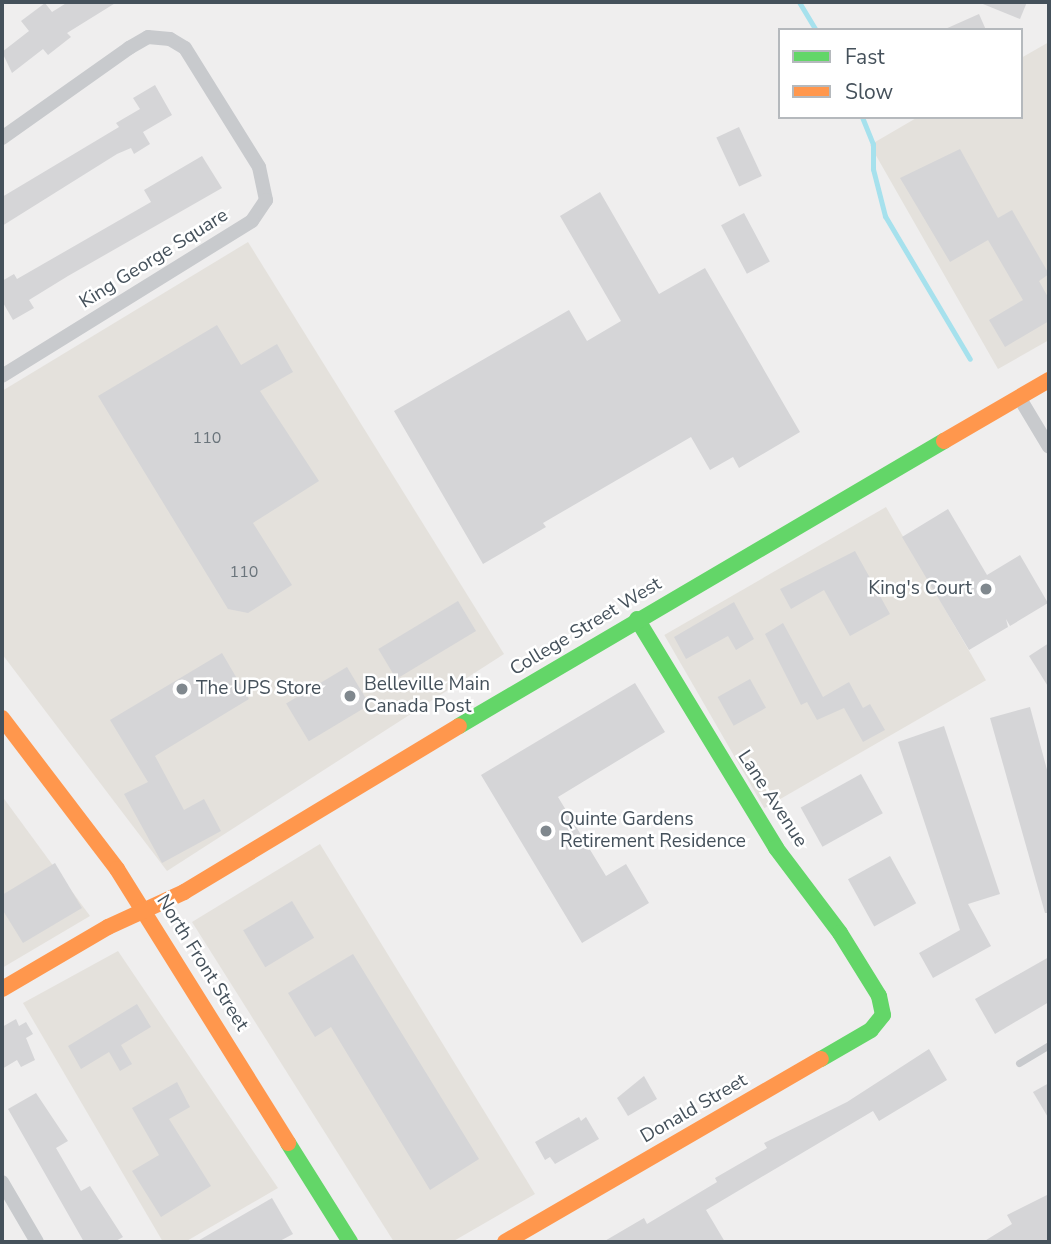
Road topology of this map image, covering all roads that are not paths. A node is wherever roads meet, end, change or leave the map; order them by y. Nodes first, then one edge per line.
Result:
1 (2, 138) edge
2 (4, 370) edge
3 (1049, 380) edge
4 (1019, 397) junction
5 (1049, 447) edge
6 (637, 619) junction
7 (2, 718) edge
8 (146, 912) junction
9 (2, 989) edge
10 (879, 996) joint
11 (1049, 1045) edge
12 (1019, 1063) dead end
13 (2, 1182) edge
14 (37, 1242) edge
15 (350, 1242) edge
16 (505, 1242) edge

1 - 2 street, King George Square
3 - 4 main road, College Street West
4 - 5 street
4 - 6 main road, College Street West
6 - 8 main road, College Street West
6 - 10 main road, Lane Avenue
7 - 8 main road, North Front Street
8 - 9 main road, College Street West
8 - 15 main road, North Front Street
10 - 16 main road, Donald Street
11 - 12 lane
13 - 14 street

